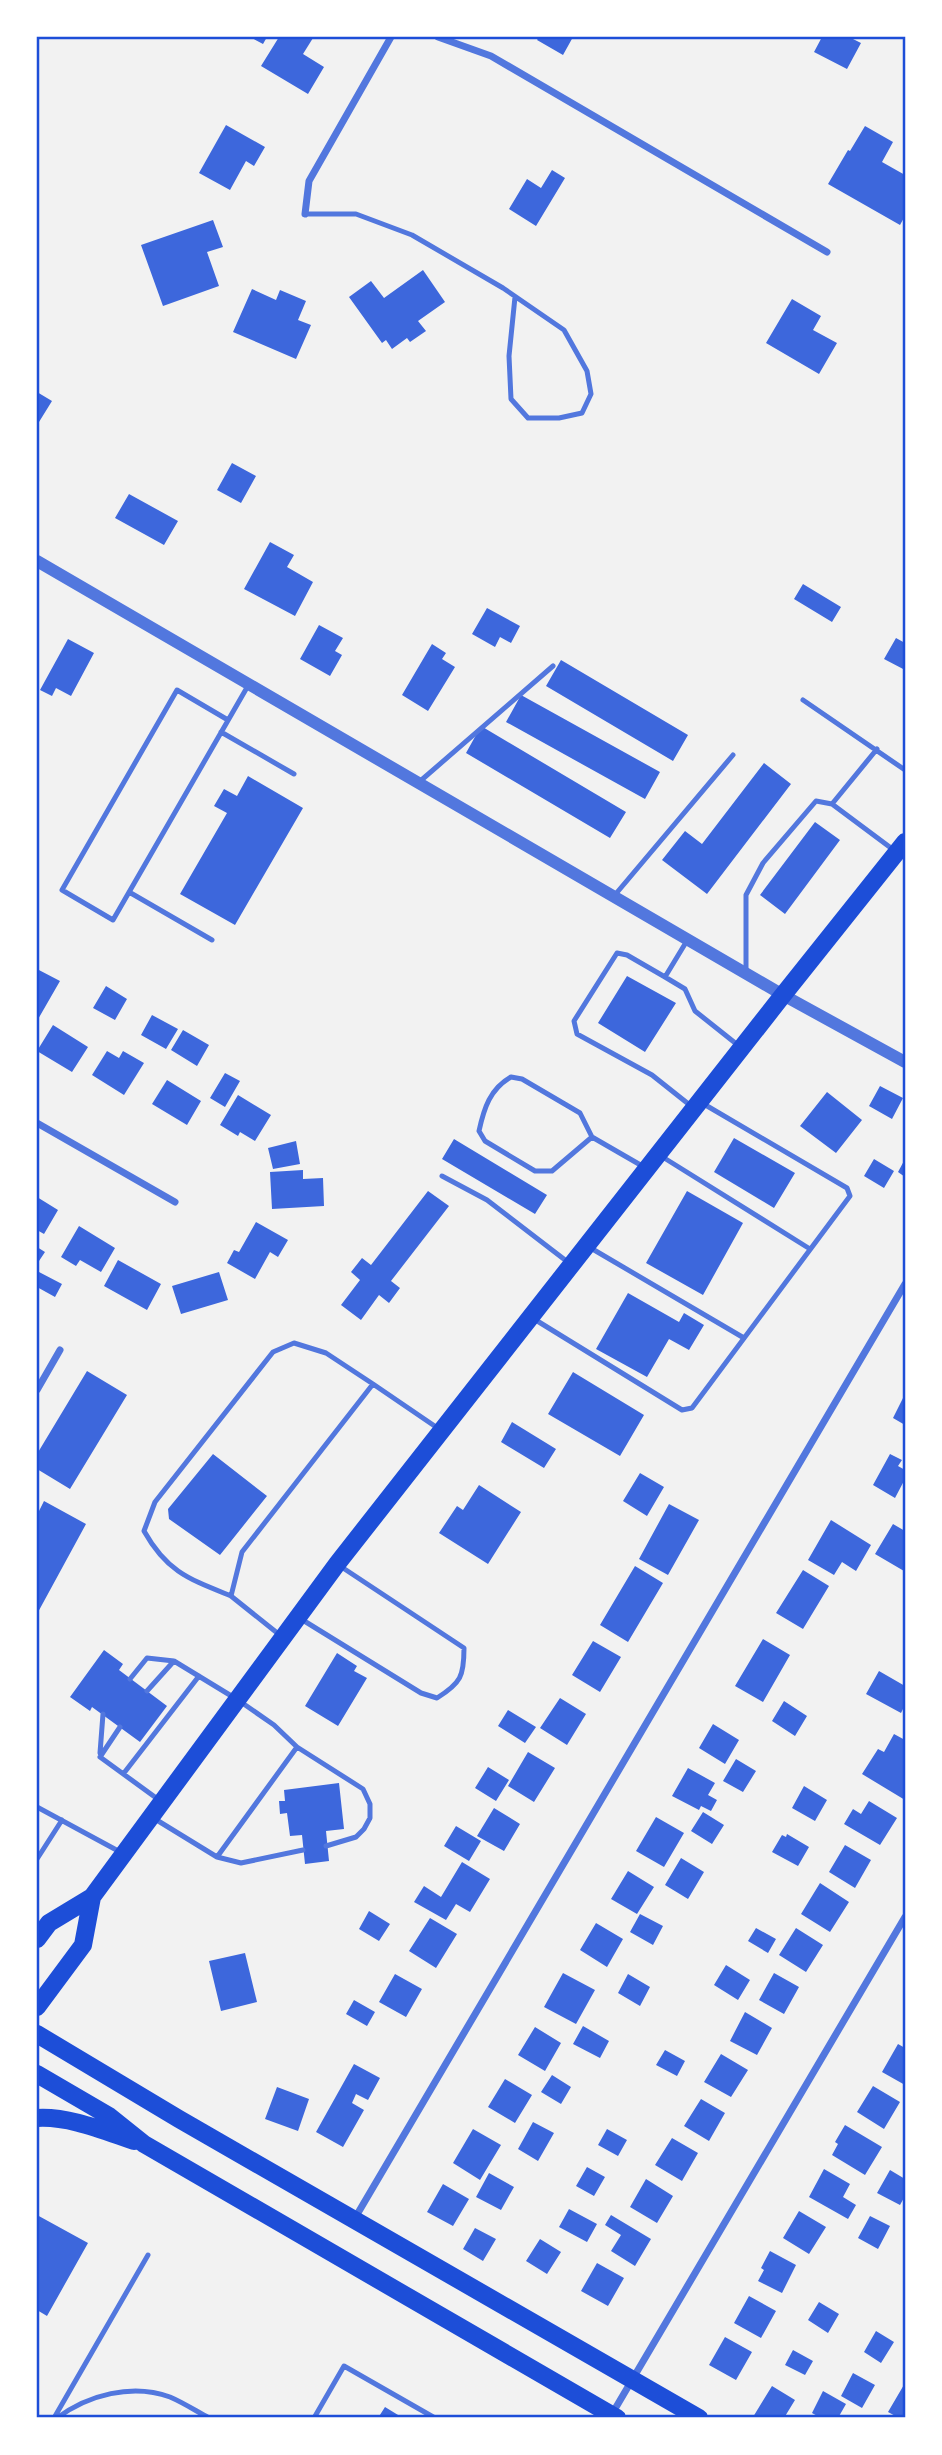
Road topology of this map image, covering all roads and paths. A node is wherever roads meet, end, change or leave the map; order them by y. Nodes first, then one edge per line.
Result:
1 (391, 37) edge
2 (438, 37) edge
3 (305, 214) joint
4 (827, 252) dead end
5 (515, 297) junction
6 (37, 561) edge
7 (553, 666) dead end
8 (249, 684) junction
9 (803, 700) dead end
10 (228, 720) junction
11 (221, 732) junction
12 (877, 749) junction
13 (733, 755) dead end
14 (905, 769) edge
15 (294, 774) dead end
16 (418, 783) junction
17 (832, 804) junction
18 (901, 847) edge
19 (129, 892) junction
20 (614, 896) junction
21 (688, 939) junction
22 (212, 940) dead end
23 (746, 974) junction
24 (665, 977) junction
25 (783, 995) junction
26 (741, 1048) junction
27 (905, 1062) edge
28 (697, 1105) junction
29 (37, 1123) edge
30 (592, 1137) junction
31 (658, 1154) junction
32 (646, 1169) junction
33 (442, 1176) dead end
34 (175, 1202) dead end
35 (587, 1246) junction
36 (810, 1249) junction
37 (571, 1265) junction
38 (905, 1284) edge
39 (531, 1317) junction
40 (744, 1338) junction
41 (60, 1350) dead end
42 (373, 1384) junction
43 (37, 1390) edge
44 (442, 1430) junction
45 (337, 1564) junction
46 (231, 1596) junction
47 (298, 1617) junction
48 (283, 1638) junction
49 (174, 1661) junction
50 (199, 1676) junction
51 (131, 1679) dead end
52 (147, 1691) dead end
53 (238, 1700) junction
54 (103, 1714) dead end
55 (120, 1727) dead end
56 (297, 1747) junction
57 (100, 1757) junction
58 (124, 1773) junction
59 (37, 1807) edge
60 (157, 1810) junction
61 (62, 1821) junction
62 (326, 1846) dead end
63 (303, 1850) dead end
64 (125, 1855) junction
65 (217, 1857) junction
66 (37, 1859) edge
67 (92, 1897) junction
68 (905, 1917) edge
69 (37, 1939) edge
70 (37, 2007) edge
71 (37, 2034) edge
72 (37, 2074) edge
73 (37, 2119) edge
74 (145, 2144) junction
75 (355, 2219) junction
76 (148, 2255) dead end
77 (632, 2380) junction
78 (612, 2417) edge
79 (56, 2418) edge
80 (209, 2418) edge
81 (314, 2418) edge
82 (435, 2418) edge
83 (699, 2418) edge

1 - 3 street
2 - 4 street
3 - 5 lane
5 - 5 lane
6 - 8 street
7 - 16 lane
8 - 10 lane
8 - 16 street
9 - 12 lane
10 - 11 lane
10 - 19 lane
11 - 15 lane
11 - 19 lane
12 - 14 lane
12 - 17 lane
13 - 20 lane
16 - 20 street
17 - 18 lane
17 - 23 lane
18 - 25 main road
19 - 22 lane
20 - 21 street
21 - 23 street
21 - 24 lane
23 - 25 street
24 - 26 lane
24 - 28 lane
25 - 26 main road
25 - 27 street
26 - 28 main road
28 - 31 main road
28 - 36 lane
29 - 34 street
30 - 30 lane
30 - 32 lane
31 - 32 main road
31 - 36 lane
32 - 35 main road
33 - 37 lane
35 - 37 main road
35 - 40 lane
36 - 40 lane
37 - 39 main road
38 - 75 street
39 - 40 lane
39 - 44 main road
41 - 43 street
42 - 44 lane
42 - 46 lane
42 - 46 lane
44 - 45 main road
45 - 47 main road
45 - 47 lane
46 - 48 lane
47 - 48 main road
48 - 53 main road
49 - 50 lane
49 - 51 lane
49 - 52 lane
50 - 53 lane
50 - 58 lane
53 - 56 lane
53 - 60 main road
54 - 57 lane
55 - 57 lane
56 - 62 lane
56 - 65 lane
57 - 58 lane
58 - 60 lane
59 - 61 lane
60 - 64 main road
60 - 65 lane
61 - 64 lane
61 - 66 lane
63 - 65 lane
64 - 67 main road
67 - 69 main road
67 - 70 main road
68 - 77 street
71 - 75 main road
72 - 74 main road
73 - 74 main road
74 - 78 main road
75 - 77 main road
76 - 79 lane
77 - 78 street
77 - 83 main road
79 - 80 lane
81 - 82 lane

